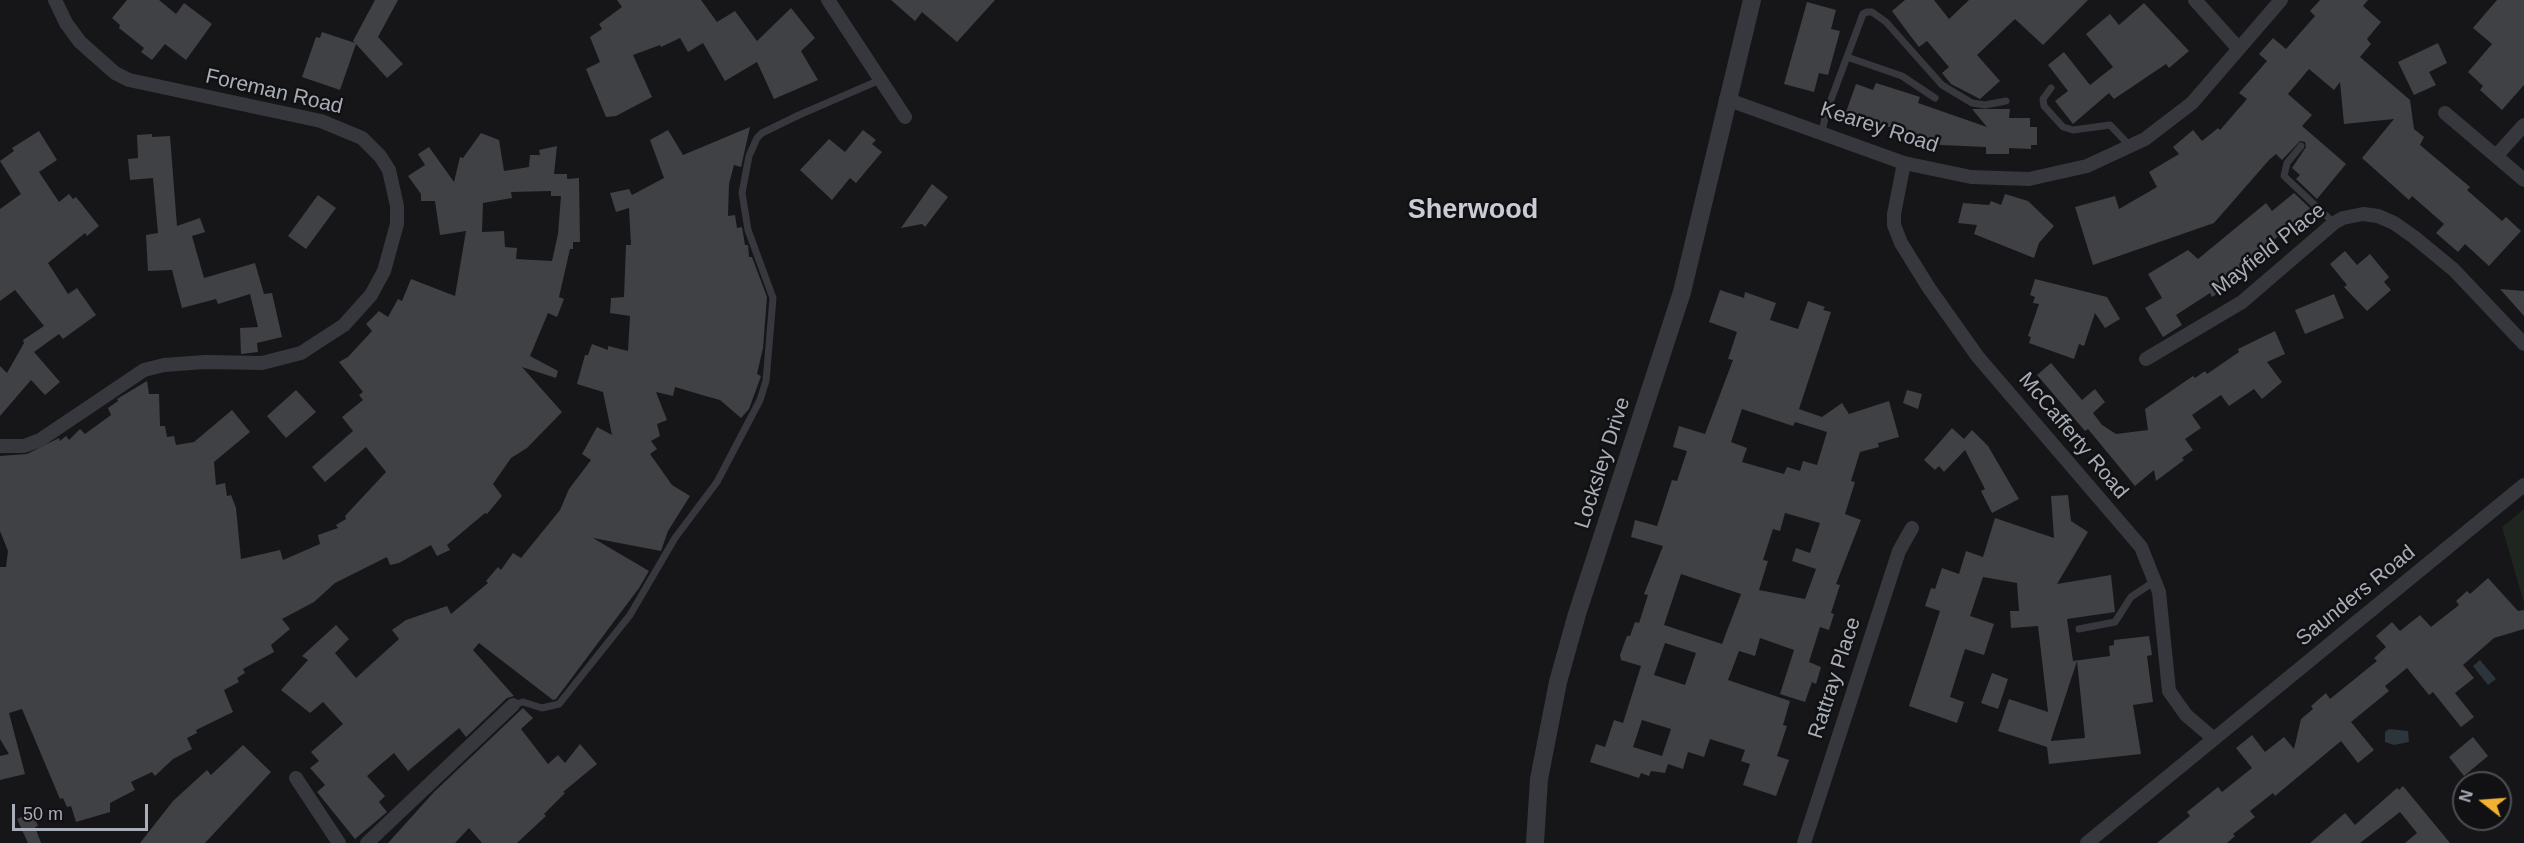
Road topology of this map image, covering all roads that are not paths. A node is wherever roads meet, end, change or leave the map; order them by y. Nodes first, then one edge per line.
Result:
1 (55, 0) edge
2 (828, 0) edge
3 (1752, 0) edge
4 (2194, 0) edge
5 (2281, 0) edge
6 (2238, 48) junction
7 (1847, 57) junction
8 (879, 80) junction
9 (2051, 88) dead end
10 (1935, 98) dead end
11 (1726, 99) junction
12 (2006, 101) dead end
13 (2445, 113) dead end
14 (905, 117) dead end
15 (2524, 125) edge
16 (1822, 132) junction
17 (2130, 147) junction
18 (2301, 147) dead end
19 (2497, 154) junction
20 (1904, 163) junction
21 (2524, 180) edge
22 (2334, 224) junction
23 (2524, 344) edge
24 (2146, 359) dead end
25 (0, 446) edge
26 (2524, 485) edge
27 (1912, 528) dead end
28 (2156, 580) junction
29 (2079, 629) dead end
30 (513, 705) joint
31 (2214, 738) junction
32 (296, 778) dead end
33 (339, 843) edge
34 (367, 843) edge
35 (1535, 843) edge
36 (1803, 843) edge
37 (2087, 843) edge

1 - 25 street, Foreman Road
2 - 8 street
3 - 11 street, Locksley Drive
4 - 6 street
5 - 6 street, Kearey Road
6 - 17 street, Kearey Road
7 - 10 lane
7 - 12 lane
7 - 16 lane
8 - 14 street
8 - 30 lane
9 - 17 lane
11 - 16 street, Kearey Road
11 - 35 street, Locksley Drive
13 - 19 street
15 - 19 street
16 - 20 street, Kearey Road
17 - 20 street, Kearey Road
18 - 22 lane
19 - 21 street
20 - 28 street, McCafferty Road
22 - 23 street, Mayfield Place
22 - 24 street, Mayfield Place
26 - 31 street, Saunders Road
27 - 36 street, Rattray Place
28 - 29 lane
28 - 31 street, McCafferty Road
30 - 34 street
31 - 37 street, Saunders Road
32 - 33 street

